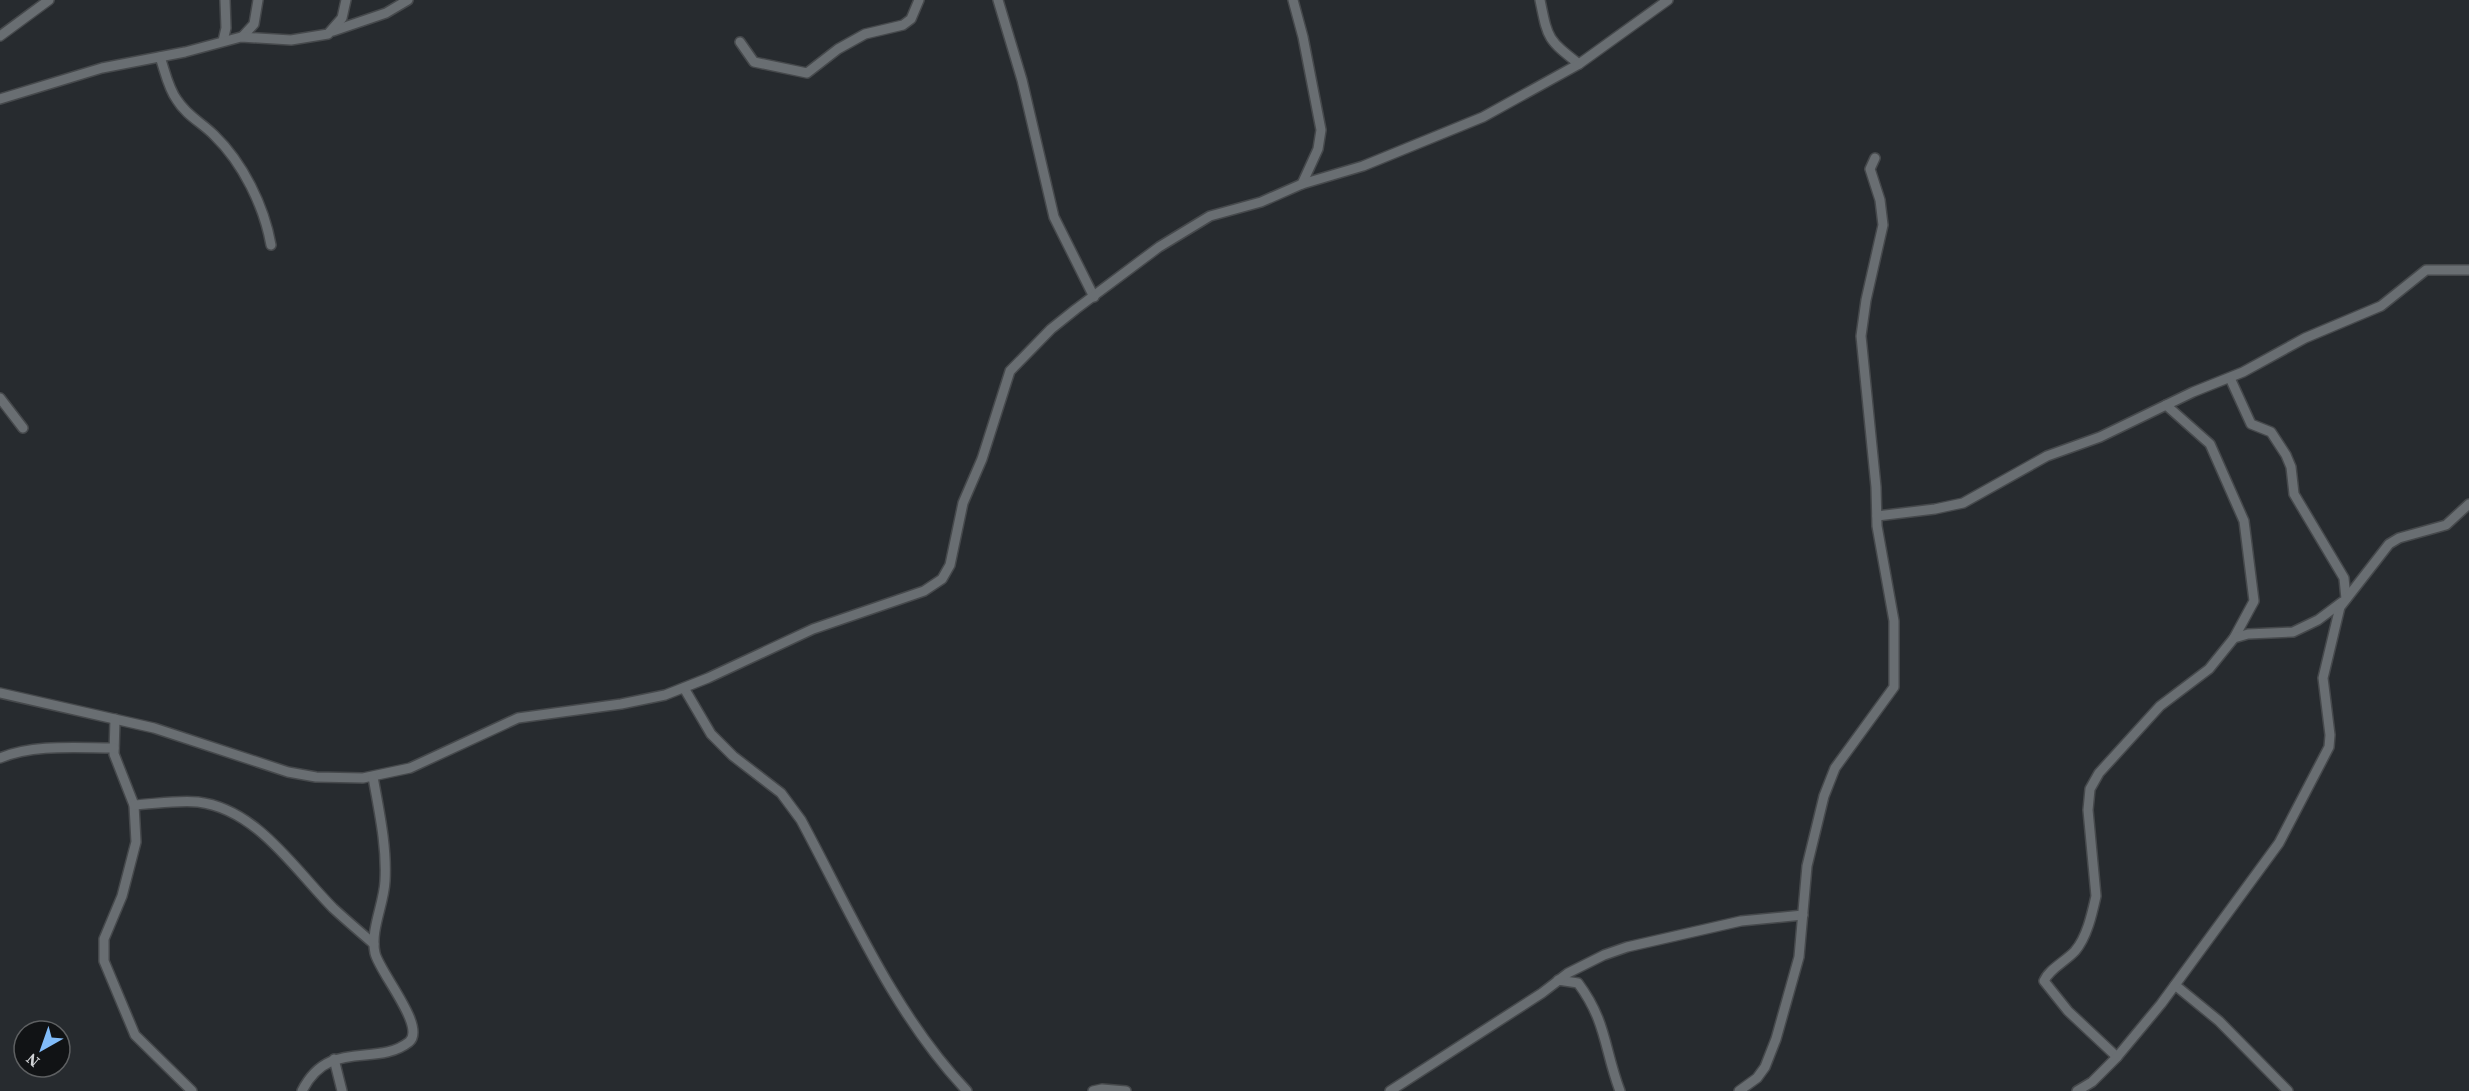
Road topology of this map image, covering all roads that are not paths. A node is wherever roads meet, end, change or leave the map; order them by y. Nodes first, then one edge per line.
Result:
1 (49, 0) edge
2 (225, 0) edge
3 (258, 0) edge
4 (346, 0) edge
5 (408, 0) edge
6 (919, 0) edge
7 (998, 0) edge
8 (1293, 0) edge
9 (1540, 0) edge
10 (1668, 0) edge
11 (333, 32) junction
12 (0, 36) edge
13 (243, 36) junction
14 (223, 41) junction
15 (740, 42) dead end
16 (160, 57) junction
17 (1579, 64) junction
18 (0, 99) edge
19 (1875, 158) dead end
20 (1302, 184) junction
21 (271, 245) dead end
22 (2469, 270) edge
23 (1094, 297) junction
24 (2230, 378) junction
25 (0, 398) edge
26 (2166, 405) junction
27 (23, 428) dead end
28 (2469, 504) edge
29 (1877, 516) junction
30 (2345, 600) junction
31 (2234, 638) junction
32 (684, 688) junction
33 (0, 693) edge
34 (115, 719) junction
35 (114, 748) junction
36 (0, 758) edge
37 (373, 777) junction
38 (134, 805) junction
39 (1803, 915) junction
40 (374, 944) junction
41 (1558, 980) junction
42 (2175, 985) junction
43 (2116, 1057) junction
44 (333, 1059) junction
45 (2094, 1086) edge
46 (192, 1091) edge
47 (302, 1091) edge
48 (342, 1091) edge
49 (967, 1091) edge
50 (1093, 1091) edge
51 (1126, 1091) edge
52 (1390, 1091) edge
53 (1620, 1091) edge
54 (1739, 1091) edge
55 (2077, 1091) edge
56 (2288, 1091) edge

1 - 12 street
2 - 14 street
3 - 13 street
4 - 11 street
5 - 11 street
6 - 15 street
7 - 23 street
8 - 20 street
9 - 17 street
10 - 17 street
11 - 13 street
13 - 14 street
14 - 16 street
16 - 18 street
16 - 21 street
17 - 20 street
19 - 29 street
20 - 23 street
22 - 24 street
23 - 32 street
24 - 26 street
24 - 30 street
25 - 27 street
26 - 29 street
26 - 31 street
28 - 30 street
29 - 39 street
30 - 31 street
30 - 42 street
31 - 43 street
32 - 37 street
32 - 49 street
33 - 34 street
34 - 35 street
34 - 37 street
35 - 36 street
35 - 38 street
37 - 40 street
38 - 40 street
38 - 46 street
39 - 41 street
39 - 54 street
40 - 44 street
41 - 52 street
41 - 53 street
42 - 43 street
42 - 56 street
43 - 45 street
44 - 47 street
44 - 48 street
45 - 55 street
50 - 51 street

